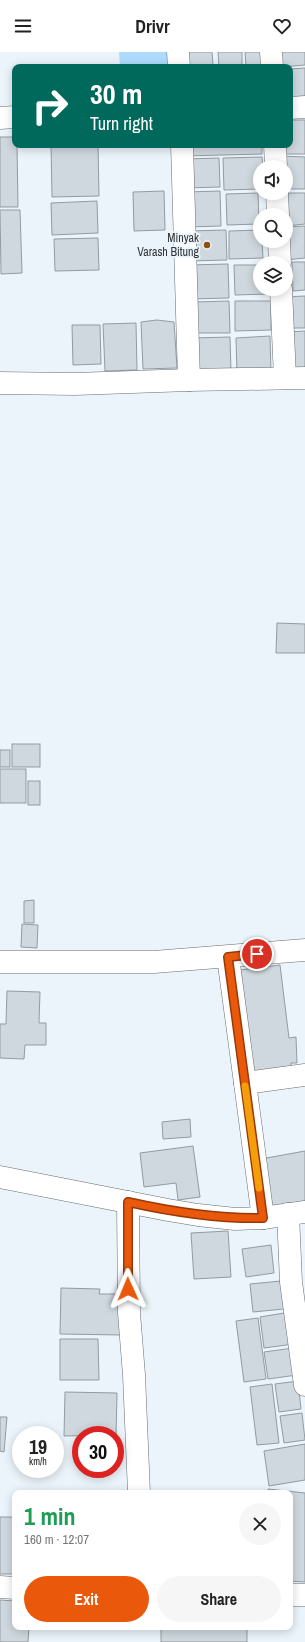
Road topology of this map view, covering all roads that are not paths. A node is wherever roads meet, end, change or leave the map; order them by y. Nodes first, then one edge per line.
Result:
1 (178, 52) edge
2 (271, 52) edge
3 (179, 64) edge
4 (272, 64) edge
5 (305, 107) edge
6 (293, 108) edge
7 (12, 117) edge
8 (0, 118) edge
9 (182, 148) edge
10 (275, 148) edge
11 (276, 160) edge
12 (282, 296) edge
13 (295, 378) edge
14 (189, 380) junction
15 (0, 384) edge
16 (305, 950) edge
17 (228, 957) junction
18 (0, 962) edge
19 (305, 1075) edge
20 (244, 1083) junction
21 (0, 1177) edge
22 (128, 1202) junction
23 (296, 1213) edge
24 (263, 1218) junction
25 (305, 1385) edge
26 (139, 1490) edge
27 (0, 1587) edge
28 (12, 1588) edge
29 (305, 1594) edge
30 (293, 1595) edge

1 - 3 street
2 - 4 street
5 - 6 street
7 - 8 street
9 - 14 street
10 - 11 street
12 - 13 street
13 - 14 street
14 - 15 street
16 - 17 street
17 - 18 street
17 - 20 street
19 - 20 street
20 - 24 street
21 - 22 street
22 - 24 street
22 - 26 street
23 - 24 street
23 - 25 street
27 - 28 street
29 - 30 street

